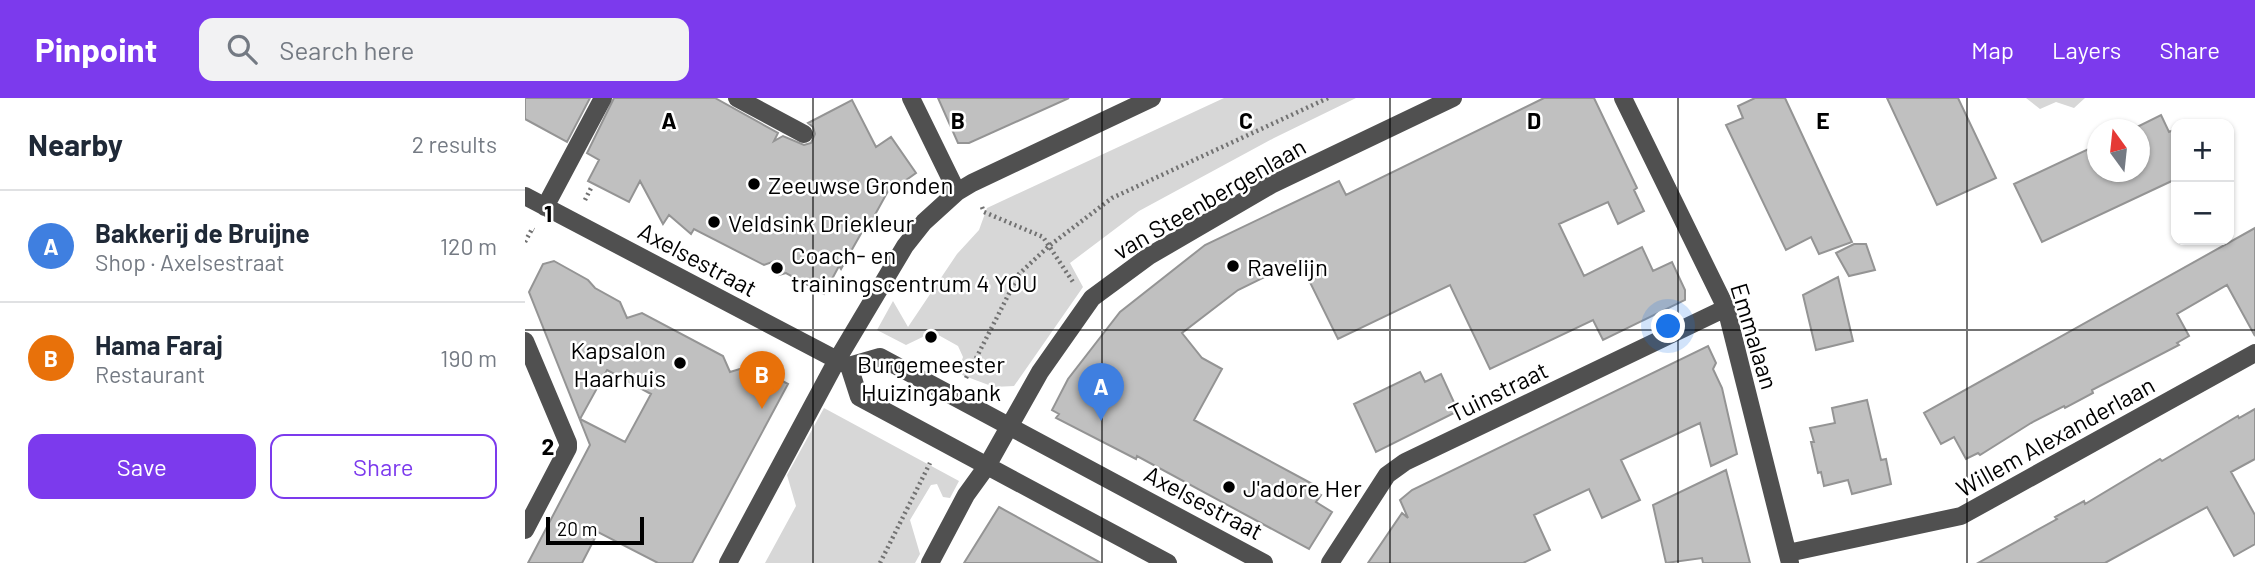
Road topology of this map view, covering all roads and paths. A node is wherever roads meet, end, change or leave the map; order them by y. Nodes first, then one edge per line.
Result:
1 (603, 98) edge
2 (737, 98) edge
3 (911, 98) edge
4 (1152, 98) edge
5 (1328, 98) edge
6 (1453, 98) edge
7 (1623, 98) edge
8 (804, 134) dead end
9 (964, 188) junction
10 (525, 196) edge
11 (545, 207) junction
12 (1049, 246) junction
13 (1088, 304) junction
14 (1726, 308) junction
15 (525, 341) edge
16 (2255, 353) edge
17 (843, 363) junction
18 (963, 382) dead end
19 (1009, 425) junction
20 (929, 465) dead end
21 (987, 466) junction
22 (525, 530) edge
23 (1789, 558) edge
24 (728, 563) edge
25 (880, 563) edge
26 (930, 563) edge
27 (1168, 563) edge
28 (1264, 563) edge
29 (1330, 563) edge

1 - 11 street
2 - 8 street
3 - 9 street
4 - 9 street
5 - 12 path
6 - 13 street, van Steenbergenlaan
7 - 14 street, Emmalaan
9 - 12 path
9 - 17 street
10 - 11 street, Axelsestraat
11 - 17 street, Axelsestraat
12 - 13 path
12 - 18 path
13 - 19 street, van Steenbergenlaan
14 - 23 street, Emmalaan
14 - 29 street, Tuinstraat
15 - 22 street
16 - 23 street, Willem Alexanderlaan
17 - 19 street, Axelsestraat
17 - 21 street
17 - 24 street
19 - 21 street
19 - 28 street, Axelsestraat
20 - 25 path
21 - 26 street
21 - 27 street

